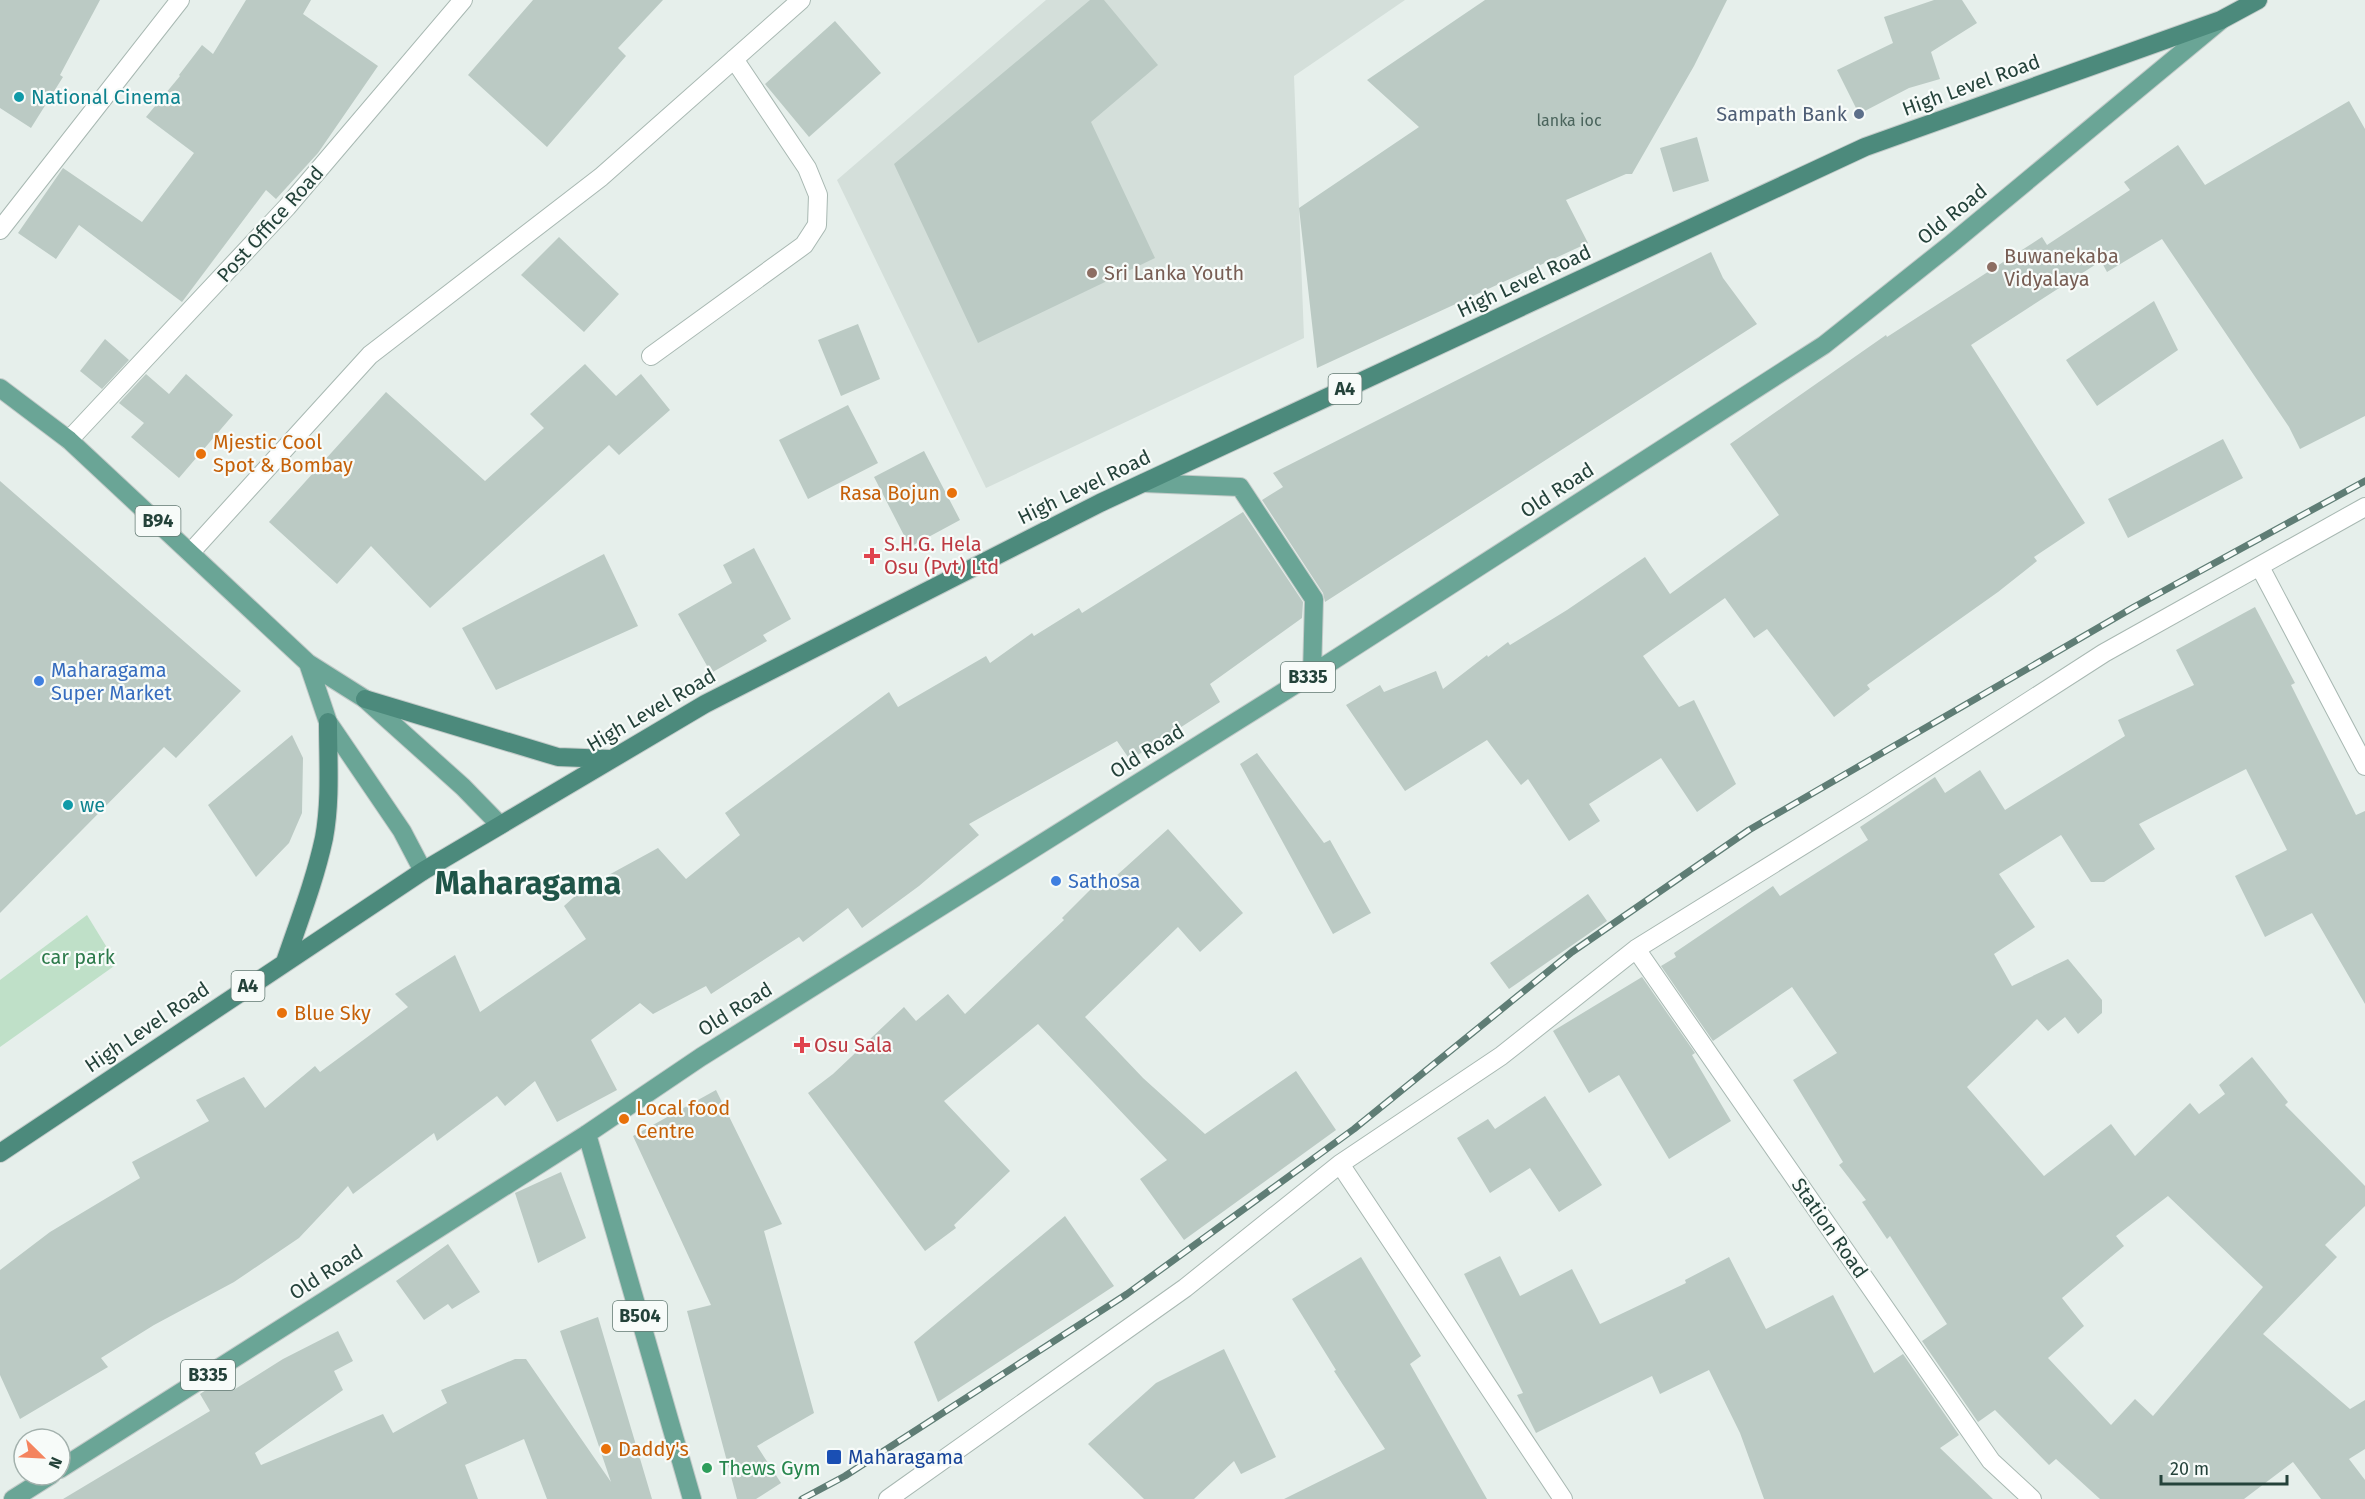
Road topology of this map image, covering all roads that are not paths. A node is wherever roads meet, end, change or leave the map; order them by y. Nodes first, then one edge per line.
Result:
1 (180, 0) edge
2 (463, 0) edge
3 (801, 0) edge
4 (2259, 0) edge
5 (2221, 20) junction
6 (734, 59) junction
7 (0, 230) edge
8 (651, 356) dead end
9 (0, 388) edge
10 (69, 440) junction
11 (1144, 483) junction
12 (2365, 507) edge
13 (191, 552) junction
14 (2260, 567) junction
15 (308, 663) junction
16 (1312, 674) junction
17 (365, 699) junction
18 (328, 722) junction
19 (610, 759) junction
20 (2365, 766) edge
21 (500, 825) junction
22 (423, 871) junction
23 (1636, 950) junction
24 (285, 962) junction
25 (587, 1134) junction
26 (0, 1153) edge
27 (1340, 1164) junction
28 (72, 1461) edge
29 (32, 1487) edge
30 (13, 1499) edge
31 (692, 1499) edge
32 (888, 1499) edge
33 (1563, 1499) edge
34 (2032, 1499) edge

1 - 7 street
2 - 10 street, Post Office Road
3 - 6 street
4 - 5 highway, High Level Road / A4
5 - 11 highway, High Level Road / A4
5 - 16 main road, Old Road / B335
6 - 8 street
6 - 13 street
9 - 10 main road, B94
10 - 13 main road, B94
11 - 16 main road
11 - 19 highway, High Level Road / A4
12 - 14 street
13 - 15 main road, B94
14 - 20 street
14 - 23 street
15 - 17 main road, B94
15 - 18 main road, B94
16 - 25 main road, Old Road / B335
17 - 19 highway
17 - 21 main road, B94
18 - 22 main road, B94
18 - 24 highway
19 - 21 highway, High Level Road / A4
21 - 22 highway, High Level Road / A4
22 - 24 highway, High Level Road / A4
23 - 27 street
23 - 34 street, Station Road
24 - 26 highway, High Level Road / A4
25 - 28 main road, Old Road / B335
25 - 31 main road, B504
27 - 32 street
27 - 33 street
29 - 30 main road

